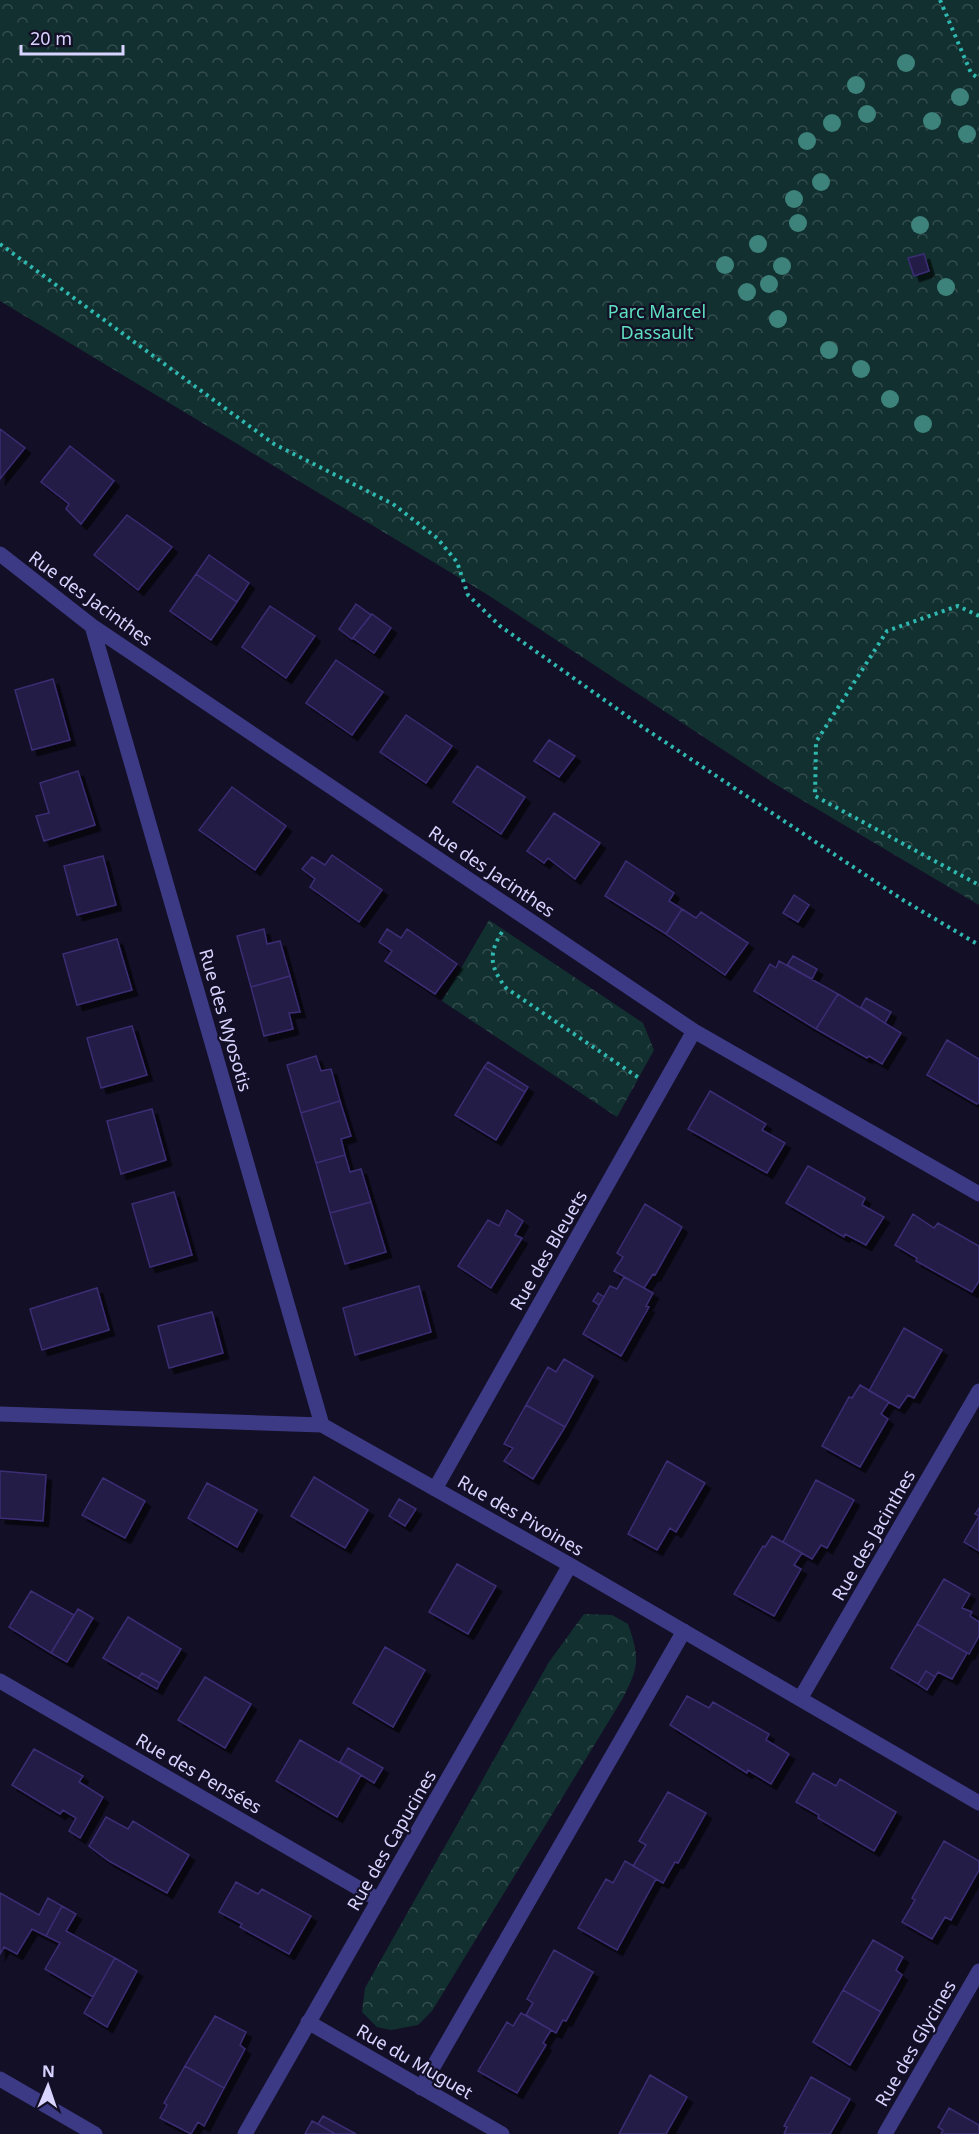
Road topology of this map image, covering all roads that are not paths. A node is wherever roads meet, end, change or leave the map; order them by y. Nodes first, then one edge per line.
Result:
1 (0, 554) edge
2 (92, 626) junction
3 (694, 1031) junction
4 (979, 1194) edge
5 (979, 1391) edge
6 (0, 1414) edge
7 (322, 1425) junction
8 (435, 1489) junction
9 (570, 1565) junction
10 (684, 1631) junction
11 (0, 1681) edge
12 (800, 1699) junction
13 (979, 1803) edge
14 (379, 1900) junction
15 (979, 1971) edge
16 (308, 2022) junction
17 (0, 2079) edge
18 (422, 2088) junction
19 (95, 2134) edge
20 (245, 2134) edge
21 (501, 2134) edge
22 (885, 2134) edge

1 - 2 street, Rue des Jacinthes
2 - 3 street, Rue des Jacinthes
2 - 7 street, Rue des Myosotis
3 - 4 street, Rue des Jacinthes
3 - 8 street, Rue des Bleuets
5 - 12 street, Rue des Jacinthes
6 - 7 street, Rue des Pivoines
7 - 8 street, Rue des Pivoines
8 - 9 street, Rue des Pivoines
9 - 10 street, Rue des Pivoines
9 - 14 street, Rue des Capucines
10 - 12 street, Rue des Pivoines
10 - 18 street
11 - 14 street, Rue des Pensées
12 - 13 street, Rue des Pivoines
14 - 16 street, Rue des Capucines
15 - 22 street, Rue des Glycines
16 - 18 street, Rue du Muguet
16 - 20 street, Rue des Capucines
17 - 19 street
18 - 21 street, Rue du Muguet

